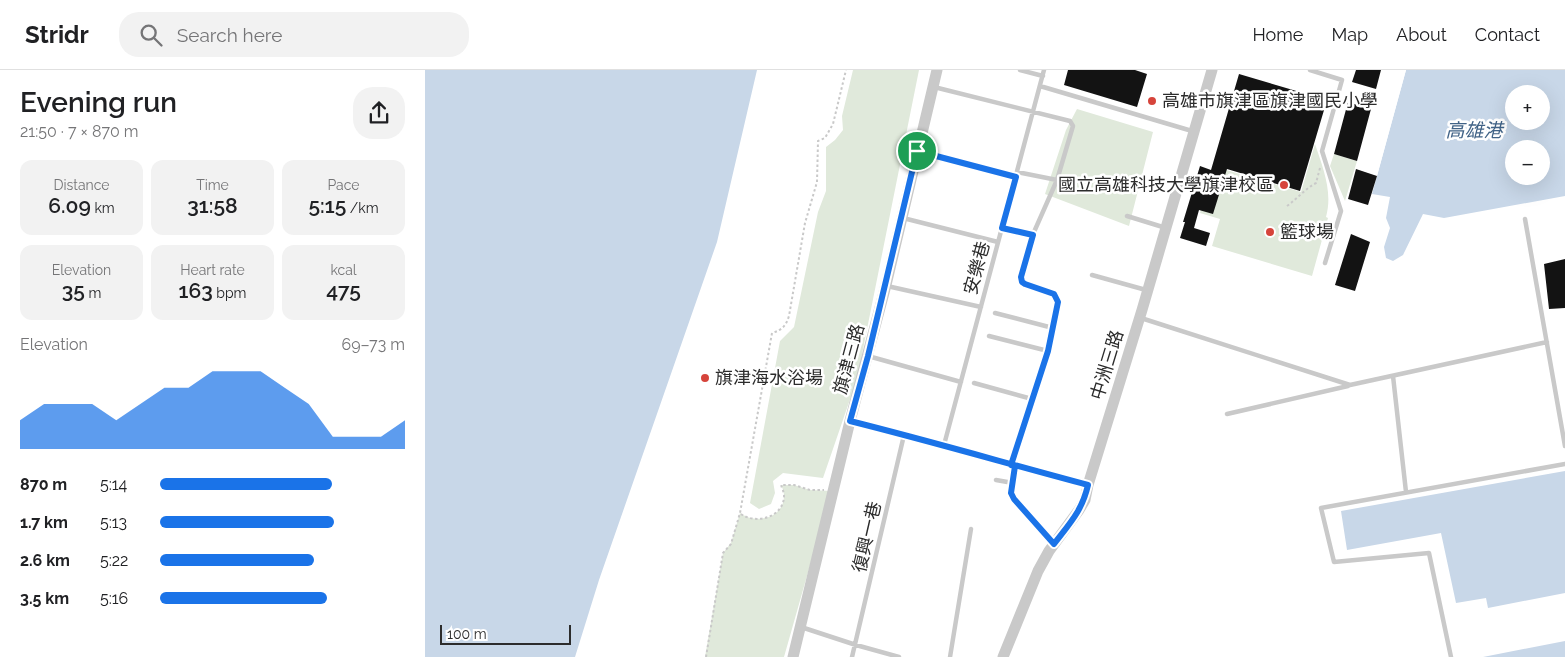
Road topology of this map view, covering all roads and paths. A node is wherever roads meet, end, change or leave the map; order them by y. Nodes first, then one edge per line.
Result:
1 (846, 70) edge
2 (937, 70) edge
3 (1020, 70) edge
4 (1212, 70) edge
5 (1310, 70) edge
6 (1044, 73) edge
7 (933, 86) junction
8 (1041, 86) junction
9 (1034, 111) junction
10 (1194, 132) junction
11 (917, 151) junction
12 (1323, 151) junction
13 (1017, 174) junction
14 (1057, 180) junction
15 (1287, 206) dead end
16 (1127, 216) dead end
17 (902, 218) junction
18 (1525, 219) dead end
19 (1002, 228) junction
20 (1166, 228) junction
21 (1033, 235) junction
22 (998, 242) junction
23 (1325, 263) dead end
24 (1092, 275) dead end
25 (885, 286) junction
26 (1147, 291) junction
27 (981, 307) junction
28 (995, 313) dead end
29 (1140, 317) junction
30 (1053, 328) junction
31 (989, 336) dead end
32 (1547, 342) junction
33 (1048, 351) junction
34 (868, 356) junction
35 (1393, 376) junction
36 (961, 382) junction
37 (974, 383) dead end
38 (1349, 385) junction
39 (1032, 398) junction
40 (1227, 414) dead end
41 (850, 421) junction
42 (904, 435) junction
43 (944, 445) junction
44 (1565, 446) edge
45 (1565, 464) edge
46 (1013, 466) junction
47 (996, 480) dead end
48 (1013, 483) junction
49 (1088, 485) junction
50 (831, 491) dead end
51 (1407, 492) junction
52 (741, 513) junction
53 (971, 529) dead end
54 (1054, 544) junction
55 (801, 627) junction
56 (855, 645) junction
57 (705, 657) edge
58 (793, 657) edge
59 (852, 657) edge
60 (899, 657) edge
61 (950, 657) edge
62 (1003, 657) edge
63 (1451, 657) edge

1 - 52 path
2 - 7 street, 旗津三路
3 - 6 lane
4 - 10 street, 中洲三路
5 - 12 lane
6 - 8 lane, 安樂巷
7 - 9 lane
7 - 11 street, 旗津三路
8 - 9 lane, 安樂巷
8 - 10 lane
9 - 13 lane, 安樂巷
9 - 14 lane
10 - 20 street, 中洲三路
11 - 13 lane
11 - 17 street, 旗津三路
12 - 15 path
12 - 23 lane
13 - 14 lane
13 - 19 lane, 安樂巷
14 - 21 lane
16 - 20 lane
17 - 22 lane
17 - 25 street, 旗津三路
18 - 32 lane
19 - 21 lane
19 - 22 lane, 安樂巷
20 - 26 street, 中洲三路
21 - 30 lane
22 - 27 lane, 安樂巷
24 - 26 lane
25 - 27 lane
25 - 34 street, 旗津三路
26 - 29 street, 中洲三路
27 - 36 lane, 安樂巷
28 - 30 lane
29 - 38 lane
29 - 49 street, 中洲三路
30 - 33 lane
31 - 33 lane
32 - 35 lane
32 - 44 lane
33 - 39 lane
34 - 36 lane
34 - 41 street, 旗津三路
35 - 38 lane
35 - 51 lane
36 - 43 lane, 安樂巷
37 - 39 lane
38 - 40 lane
39 - 46 lane
41 - 42 lane
41 - 55 street, 旗津三路
42 - 43 lane
42 - 56 lane, 復興一巷
43 - 46 lane
45 - 51 lane
46 - 48 lane
46 - 49 lane
47 - 48 lane
48 - 54 lane
49 - 54 street, 中洲三路
50 - 52 path
51 - 63 lane
52 - 57 path
53 - 61 lane
54 - 62 street, 中洲三路
55 - 56 lane
55 - 58 street, 旗津三路
56 - 59 lane, 復興一巷
56 - 60 lane

